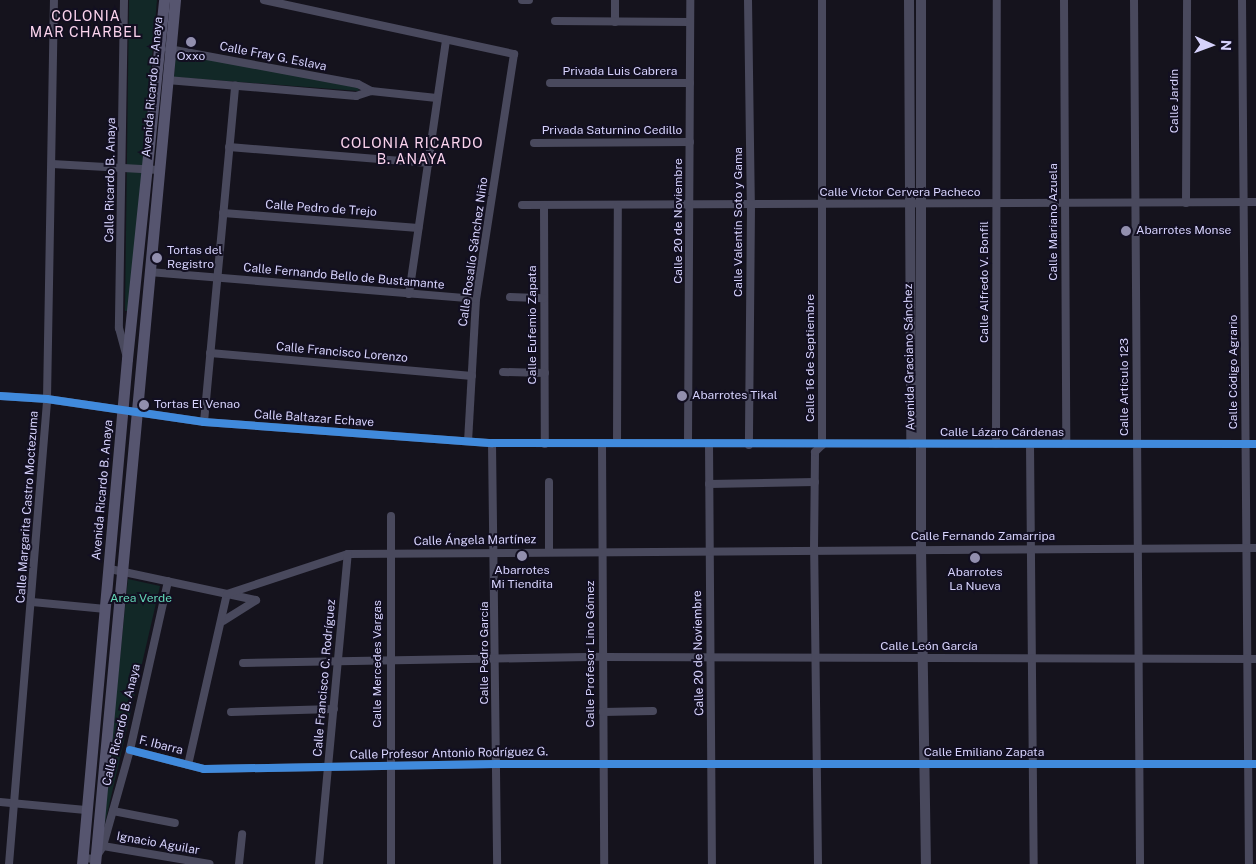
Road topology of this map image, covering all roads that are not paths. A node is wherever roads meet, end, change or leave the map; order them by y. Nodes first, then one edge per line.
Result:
1 (54, 0) edge
2 (124, 0) edge
3 (164, 0) edge
4 (175, 0) edge
5 (264, 0) edge
6 (615, 0) edge
7 (690, 0) edge
8 (748, 0) edge
9 (822, 0) edge
10 (910, 0) edge
11 (921, 0) edge
12 (997, 0) edge
13 (1064, 0) edge
14 (1134, 0) edge
15 (1187, 0) edge
16 (1242, 0) edge
17 (555, 21) dead end
18 (615, 22) junction
19 (690, 22) junction
20 (446, 40) junction
21 (169, 49) junction
22 (167, 80) junction
23 (550, 83) dead end
24 (690, 83) junction
25 (235, 86) junction
26 (371, 91) junction
27 (437, 98) junction
28 (690, 142) junction
29 (534, 143) dead end
30 (229, 148) junction
31 (429, 163) junction
32 (52, 164) junction
33 (122, 168) junction
34 (153, 170) junction
35 (1244, 202) junction
36 (1256, 202) edge
37 (1186, 203) junction
38 (915, 204) junction
39 (997, 204) junction
40 (1065, 204) junction
41 (1135, 204) junction
42 (522, 205) dead end
43 (690, 205) junction
44 (751, 205) junction
45 (822, 205) junction
46 (544, 206) junction
47 (618, 206) junction
48 (223, 213) junction
49 (418, 228) junction
50 (150, 272) junction
51 (217, 278) junction
52 (409, 294) junction
53 (510, 297) dead end
54 (544, 298) junction
55 (476, 299) junction
56 (210, 353) junction
57 (127, 359) junction
58 (503, 372) dead end
59 (545, 373) junction
60 (472, 376) junction
61 (0, 396) edge
62 (47, 400) junction
63 (129, 411) junction
64 (204, 422) junction
65 (468, 441) junction
66 (492, 443) junction
67 (602, 443) junction
68 (617, 443) junction
69 (688, 443) junction
70 (708, 443) junction
71 (911, 443) junction
72 (545, 444) junction
73 (923, 444) junction
74 (996, 444) junction
75 (1030, 444) junction
76 (1066, 444) junction
77 (1137, 444) junction
78 (1246, 444) junction
79 (1256, 444) edge
80 (749, 445) junction
81 (822, 445) junction
82 (549, 482) dead end
83 (815, 482) junction
84 (709, 484) junction
85 (122, 496) junction
86 (391, 516) dead end
87 (1031, 548) junction
88 (1138, 548) junction
89 (1247, 548) junction
90 (1256, 548) edge
91 (814, 549) junction
92 (921, 549) junction
93 (602, 550) junction
94 (710, 550) junction
95 (549, 551) junction
96 (495, 552) junction
97 (389, 553) junction
98 (348, 554) junction
99 (110, 569) junction
100 (122, 571) junction
101 (168, 581) junction
102 (227, 594) junction
103 (32, 602) junction
104 (106, 609) junction
105 (223, 621) junction
106 (603, 657) junction
107 (390, 658) junction
108 (496, 658) junction
109 (710, 658) junction
110 (816, 658) junction
111 (923, 658) junction
112 (1032, 658) junction
113 (1139, 659) junction
114 (1252, 659) edge
115 (338, 660) junction
116 (243, 663) dead end
117 (334, 709) junction
118 (652, 711) dead end
119 (231, 712) dead end
120 (603, 712) junction
121 (130, 750) junction
122 (496, 764) junction
123 (602, 764) junction
124 (1033, 764) junction
125 (1252, 764) edge
126 (188, 765) junction
127 (711, 765) junction
128 (817, 765) junction
129 (924, 765) junction
130 (1139, 765) junction
131 (389, 766) junction
132 (328, 767) junction
133 (0, 802) edge
134 (15, 804) junction
135 (86, 810) junction
136 (113, 811) junction
137 (175, 823) dead end
138 (242, 834) dead end
139 (103, 846) junction
140 (82, 861) edge
141 (95, 862) edge
142 (9, 864) edge
143 (209, 864) edge
144 (239, 864) edge
145 (319, 864) edge
146 (391, 864) edge
147 (497, 864) edge
148 (604, 864) edge
149 (712, 864) edge
150 (818, 864) edge
151 (926, 864) edge
152 (1034, 864) edge
153 (1140, 864) edge
154 (1250, 864) edge

1 - 32 street, Calle Margarita Castro Moctezuma
2 - 33 street, Calle Ricardo B. Anaya
3 - 34 main road, Avenida Ricardo B. Anaya
4 - 21 main road, Avenida Ricardo B. Anaya
5 - 20 street, Calle Rosalío Sánchez Niño
6 - 18 street
7 - 19 street, Calle 20 de Noviembre
8 - 44 street, Calle Valentín Soto y Gama
9 - 45 street, Calle 16 de Septiembre
10 - 38 street, Avenida Graciano Sánchez
11 - 38 street, Avenida Graciano Sánchez
12 - 39 street, Calle Alfredo V. Bonfil
13 - 40 street, Calle Mariano Azuela
14 - 41 street, Calle Artículo 123
15 - 37 street, Calle Jardín
16 - 35 street, Calle Código Agrario
17 - 18 street
18 - 19 street
19 - 24 street, Calle 20 de Noviembre
20 - 27 street
20 - 55 street, Calle Rosalío Sánchez Niño
21 - 22 main road, Avenida Ricardo B. Anaya
21 - 26 street, Calle Fray G. Eslava
22 - 25 street, Calle Fray G. Eslava
22 - 34 main road, Avenida Ricardo B. Anaya
23 - 24 street, Privada Luis Cabrera
24 - 28 street, Calle 20 de Noviembre
25 - 26 street, Calle Fray G. Eslava
25 - 30 street
26 - 27 street, Calle Fray G. Eslava
27 - 31 street
28 - 29 street, Privada Saturnino Cedillo
28 - 43 street, Calle 20 de Noviembre
30 - 31 street
30 - 48 street
31 - 49 street
32 - 33 street
32 - 62 street, Calle Margarita Castro Moctezuma
33 - 34 street
33 - 57 street, Calle Ricardo B. Anaya
34 - 50 main road, Avenida Ricardo B. Anaya
34 - 57 main road, Avenida Ricardo B. Anaya
35 - 36 street, Calle Víctor Cervera Pacheco
35 - 37 street, Calle Víctor Cervera Pacheco
35 - 78 street, Calle Código Agrario
37 - 41 street, Calle Víctor Cervera Pacheco
38 - 39 street, Calle Víctor Cervera Pacheco
38 - 45 street, Calle Víctor Cervera Pacheco
38 - 71 street, Avenida Graciano Sánchez
38 - 73 street, Avenida Graciano Sánchez
39 - 40 street, Calle Víctor Cervera Pacheco
39 - 74 street, Calle Alfredo V. Bonfil
40 - 41 street, Calle Víctor Cervera Pacheco
40 - 76 street, Calle Mariano Azuela
41 - 77 street, Calle Artículo 123
42 - 46 street, Calle Víctor Cervera Pacheco
43 - 44 street, Calle Víctor Cervera Pacheco
43 - 47 street, Calle Víctor Cervera Pacheco
43 - 69 street, Calle 20 de Noviembre
44 - 45 street, Calle Víctor Cervera Pacheco
44 - 80 street, Calle Valentín Soto y Gama
45 - 81 street, Calle 16 de Septiembre
46 - 47 street, Calle Víctor Cervera Pacheco
46 - 54 street, Calle Eufemio Zapata
47 - 68 street
48 - 49 street, Calle Pedro de Trejo
48 - 51 street
49 - 52 street
50 - 51 street, Calle Fernando Bello de Bustamante
50 - 63 main road, Avenida Ricardo B. Anaya
51 - 52 street, Calle Fernando Bello de Bustamante
51 - 56 street
52 - 55 street, Calle Fernando Bello de Bustamante
53 - 54 street
54 - 59 street, Calle Eufemio Zapata
55 - 60 street, Calle Rosalío Sánchez Niño
56 - 60 street, Calle Francisco Lorenzo
56 - 64 street
57 - 63 main road, Avenida Ricardo B. Anaya
58 - 59 street
59 - 72 street, Calle Eufemio Zapata
60 - 65 street, Calle Rosalío Sánchez Niño
61 - 62 street, Calle Baltazar Echave
62 - 63 street, Calle Baltazar Echave
62 - 103 street, Calle Margarita Castro Moctezuma
63 - 64 street, Calle Baltazar Echave
63 - 85 main road, Avenida Ricardo B. Anaya
64 - 65 street, Calle Baltazar Echave
65 - 66 street, Calle Baltazar Echave
66 - 72 street, Calle Baltazar Echave
66 - 96 street, Calle Pedro García
67 - 68 street, Calle Baltazar Echave
67 - 72 street, Calle Baltazar Echave
67 - 93 street, Calle Profesor Lino Gómez
68 - 69 street, Calle Lázaro Cárdenas
69 - 70 street, Calle Lázaro Cárdenas
70 - 80 street, Calle Lázaro Cárdenas
70 - 84 street, Calle 20 de Noviembre
71 - 73 street, Calle Lázaro Cárdenas
71 - 81 street, Calle Lázaro Cárdenas
73 - 74 street, Calle Lázaro Cárdenas
73 - 92 street, Avenida Graciano Sánchez
74 - 75 street, Calle Lázaro Cárdenas
75 - 76 street, Calle Lázaro Cárdenas
75 - 87 street
76 - 77 street, Calle Lázaro Cárdenas
77 - 78 street, Calle Lázaro Cárdenas
77 - 88 street, Calle Artículo 123
78 - 79 street, Calle Lázaro Cárdenas
78 - 89 street, Calle Código Agrario
80 - 81 street, Calle Lázaro Cárdenas
81 - 83 street, Calle 16 de Septiembre
82 - 95 street
83 - 84 street
83 - 91 street, Calle 16 de Septiembre
84 - 94 street, Calle 20 de Noviembre
85 - 99 main road, Avenida Ricardo B. Anaya
85 - 100 main road, Avenida Ricardo B. Anaya
86 - 97 street, Calle Mercedes Vargas
87 - 88 street, Calle Fernando Zamarripa
87 - 92 street, Calle Fernando Zamarripa
87 - 112 street
88 - 89 street, Calle Fernando Zamarripa
88 - 113 street, Calle Artículo 123
89 - 90 street, Calle Fernando Zamarripa
89 - 114 street, Calle Código Agrario
91 - 92 street, Calle Fernando Zamarripa
91 - 94 street, Calle Fernando Zamarripa
91 - 110 street, Calle 16 de Septiembre
92 - 111 street, Avenida Graciano Sánchez
93 - 94 street, Calle Ángela Martínez
93 - 95 street, Calle Ángela Martínez
93 - 106 street, Calle Profesor Lino Gómez
94 - 109 street, Calle 20 de Noviembre
95 - 96 street, Calle Ángela Martínez
96 - 97 street, Calle Ángela Martínez
96 - 108 street, Calle Pedro García
97 - 98 street, Calle Ángela Martínez
97 - 107 street, Calle Mercedes Vargas
98 - 102 street, Calle Ángela Martínez
98 - 115 street, Calle Francisco C. Rodríguez
99 - 100 street
99 - 104 main road, Avenida Ricardo B. Anaya
100 - 101 street
100 - 141 main road, Avenida Ricardo B. Anaya
101 - 102 street
101 - 121 street, Calle Ricardo B. Anaya
102 - 105 street
102 - 105 street
103 - 104 street
103 - 134 street, Calle Margarita Castro Moctezuma
104 - 135 main road, Avenida Ricardo B. Anaya
105 - 126 street
106 - 108 street, Calle León García
106 - 109 street, Calle León García
106 - 120 street, Calle Profesor Lino Gómez
107 - 108 street, Calle León García
107 - 115 street, Calle León García
107 - 131 street, Calle Mercedes Vargas
108 - 122 street, Calle Pedro García
109 - 110 street, Calle León García
109 - 127 street, Calle 20 de Noviembre
110 - 111 street, Calle León García
110 - 128 street, Calle 16 de Septiembre
111 - 112 street, Calle León García
111 - 129 street, Avenida Graciano Sánchez
112 - 113 street, Calle León García
112 - 124 street
113 - 114 street, Calle León García
113 - 130 street, Calle Artículo 123
114 - 125 street, Calle Código Agrario
115 - 116 street, Calle León García
115 - 117 street, Calle Francisco C. Rodríguez
117 - 119 street
117 - 132 street, Calle Francisco C. Rodríguez
118 - 120 street
120 - 123 street, Calle Profesor Lino Gómez
121 - 126 street, F. Ibarra
121 - 136 street, Calle Ricardo B. Anaya
122 - 123 street, Calle Profesor Antonio Rodríguez G.
122 - 131 street, Calle Profesor Antonio Rodríguez G.
122 - 147 street, Calle Pedro García
123 - 127 street, Calle Profesor Antonio Rodríguez G.
123 - 148 street, Calle Profesor Lino Gómez
124 - 129 street, Calle Emiliano Zapata
124 - 130 street, Calle Emiliano Zapata
124 - 152 street
125 - 130 street, Calle Emiliano Zapata
125 - 154 street, Calle Código Agrario
126 - 132 street, Calle Profesor Antonio Rodríguez G.
127 - 128 street, Calle Emiliano Zapata
127 - 149 street, Calle 20 de Noviembre
128 - 129 street, Calle Emiliano Zapata
128 - 150 street, Calle 16 de Septiembre
129 - 151 street, Avenida Graciano Sánchez
130 - 153 street, Calle Artículo 123
131 - 132 street, Calle Profesor Antonio Rodríguez G.
131 - 146 street, Calle Mercedes Vargas
132 - 145 street, Calle Francisco C. Rodríguez
133 - 134 street
134 - 135 street
134 - 142 street, Calle Margarita Castro Moctezuma
135 - 140 main road, Avenida Ricardo B. Anaya
136 - 137 street
136 - 139 street, Calle Ricardo B. Anaya
138 - 144 street
139 - 141 street, Calle Ricardo B. Anaya
139 - 143 street, Ignacio Aguilar
140 - 141 street

